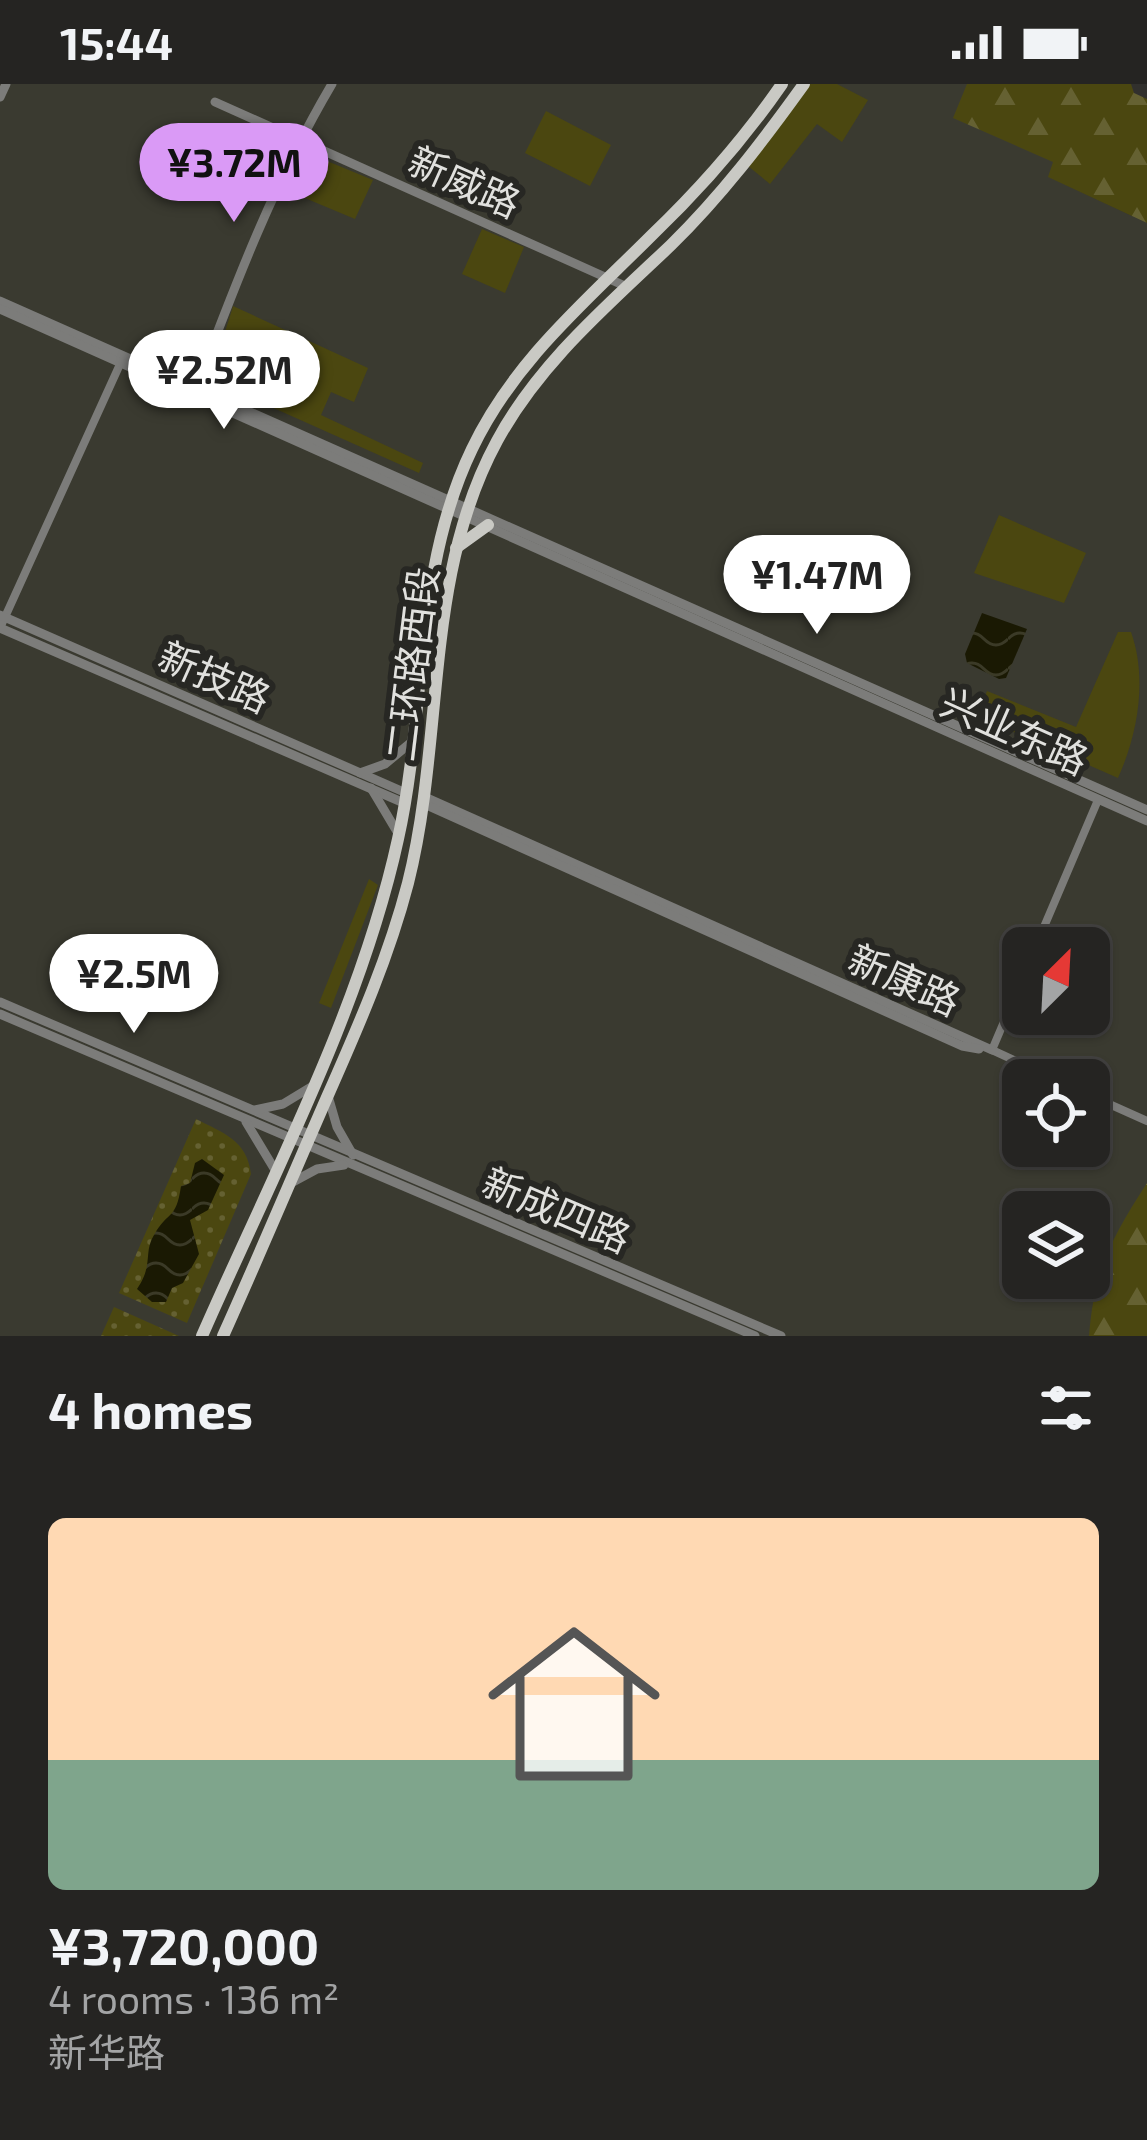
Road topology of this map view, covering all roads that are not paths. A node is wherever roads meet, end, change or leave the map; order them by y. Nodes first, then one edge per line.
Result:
1 (6, 84) edge
2 (332, 84) edge
3 (782, 84) edge
4 (804, 84) edge
5 (0, 97) edge
6 (215, 102) dead end
7 (299, 139) junction
8 (607, 277) junction
9 (625, 286) junction
10 (0, 305) edge
11 (121, 362) junction
12 (196, 390) junction
13 (449, 502) junction
14 (467, 510) junction
15 (488, 525) junction
16 (456, 549) junction
17 (2, 620) edge
18 (414, 740) junction
19 (360, 773) junction
20 (371, 788) junction
21 (405, 798) junction
22 (1098, 800) junction
23 (425, 801) junction
24 (1147, 810) edge
25 (1147, 821) edge
26 (399, 836) junction
27 (1044, 927) edge
28 (0, 1002) edge
29 (0, 1014) edge
30 (1002, 1026) edge
31 (992, 1050) junction
32 (1012, 1059) edge
33 (311, 1087) junction
34 (328, 1096) junction
35 (1110, 1104) edge
36 (246, 1114) junction
37 (1147, 1121) edge
38 (291, 1133) junction
39 (309, 1141) junction
40 (351, 1160) junction
41 (275, 1170) junction
42 (291, 1183) junction
43 (202, 1336) edge
44 (224, 1336) edge
45 (755, 1336) edge
46 (781, 1336) edge

1 - 5 street
2 - 7 street
3 - 8 main road, 二环路西段
4 - 9 main road, 二环路西段
6 - 7 street, 新威路
7 - 8 street, 新威路
7 - 12 street
8 - 9 street, 新威路
8 - 13 main road, 二环路西段
9 - 14 main road, 二环路西段
10 - 11 street
10 - 12 street
11 - 12 street
11 - 17 street
12 - 13 street
13 - 14 street
13 - 18 main road, 二环路西段
14 - 15 street, 兴业东路
14 - 16 main road, 二环路西段
14 - 24 street, 兴业东路
15 - 16 main road
15 - 22 street, 兴业东路
16 - 23 main road, 二环路西段
17 - 19 street, 新技路
17 - 20 street, 新技路
18 - 19 street
18 - 21 main road, 二环路西段
19 - 21 street, 新技路
20 - 21 street, 新技路
20 - 26 street
21 - 26 main road, 二环路西段
22 - 25 street, 兴业东路
22 - 27 street
23 - 31 street, 新康路
23 - 34 main road, 二环路西段
26 - 33 main road, 二环路西段
28 - 36 street
29 - 36 street
30 - 31 street
31 - 32 street
33 - 36 street
33 - 38 main road, 二环路西段
34 - 39 main road, 二环路西段
34 - 40 street
35 - 37 street
36 - 38 street, 新成四路
36 - 41 street
38 - 39 street, 新成四路
38 - 41 main road, 二环路西段
39 - 40 street, 新成四路
39 - 42 main road, 二环路西段
40 - 42 street
40 - 45 street, 新成四路
40 - 46 street, 新成四路
41 - 43 main road, 二环路西段
42 - 44 main road, 二环路西段

